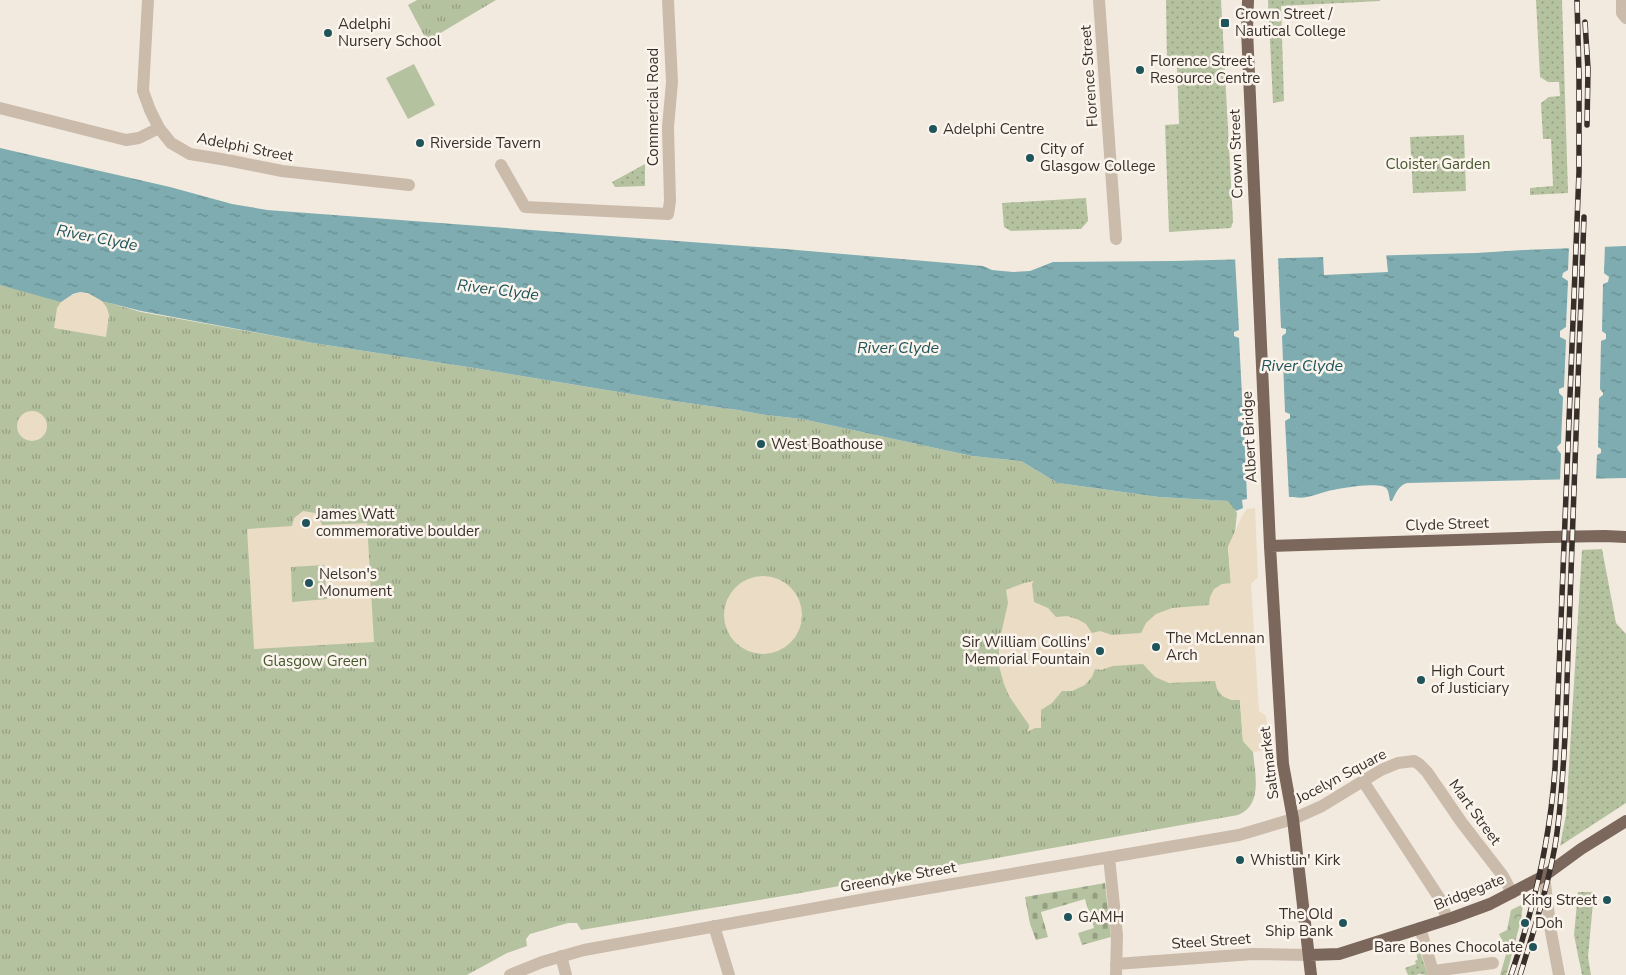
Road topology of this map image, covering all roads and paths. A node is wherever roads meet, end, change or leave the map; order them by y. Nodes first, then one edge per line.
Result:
1 (148, 0) edge
2 (668, 0) edge
3 (1099, 0) edge
4 (1241, 0) edge
5 (1248, 0) edge
6 (1622, 0) edge
7 (1626, 18) edge
8 (1248, 30) junction
9 (0, 108) edge
10 (159, 128) junction
11 (501, 165) dead end
12 (409, 186) dead end
13 (1116, 239) dead end
14 (1256, 246) joint
15 (1626, 537) edge
16 (1270, 546) junction
17 (1404, 762) joint
18 (1363, 781) junction
19 (1293, 819) junction
20 (1626, 822) edge
21 (1109, 856) junction
22 (1544, 876) junction
23 (1512, 893) junction
24 (1447, 920) junction
25 (714, 926) junction
26 (1420, 928) junction
27 (1309, 955) junction
28 (561, 956) junction
29 (1493, 964) dead end
30 (1116, 969) edge
31 (1434, 973) edge
32 (510, 975) edge
33 (566, 975) edge
34 (729, 975) edge
35 (1311, 975) edge
36 (1559, 975) edge

1 - 10 street, Adelphi Street
2 - 11 street, Commercial Road
3 - 13 street, Florence Street
4 - 8 main road, Crown Street
5 - 8 main road, Crown Street
6 - 7 street
8 - 14 main road, Crown Street
9 - 10 street
10 - 12 street, Adelphi Street
14 - 16 main road, Albert Bridge
15 - 16 main road, Clyde Street
16 - 19 main road, Saltmarket
17 - 18 street, Jocelyn Square
17 - 23 street, Mart Street
18 - 19 street, Jocelyn Square
18 - 24 street
19 - 21 street, Greendyke Street
19 - 27 main road, Saltmarket
20 - 22 main road, Bridgegate
21 - 25 street, Greendyke Street
21 - 30 street
22 - 23 main road, Bridgegate
22 - 36 street
23 - 24 main road, Bridgegate
24 - 26 main road, Bridgegate
25 - 28 street, Greendyke Street
25 - 34 street
26 - 27 main road, Bridgegate
26 - 31 street
27 - 30 street, Steel Street
27 - 35 main road, Saltmarket
28 - 32 street, Greendyke Street
28 - 33 street
29 - 31 street

